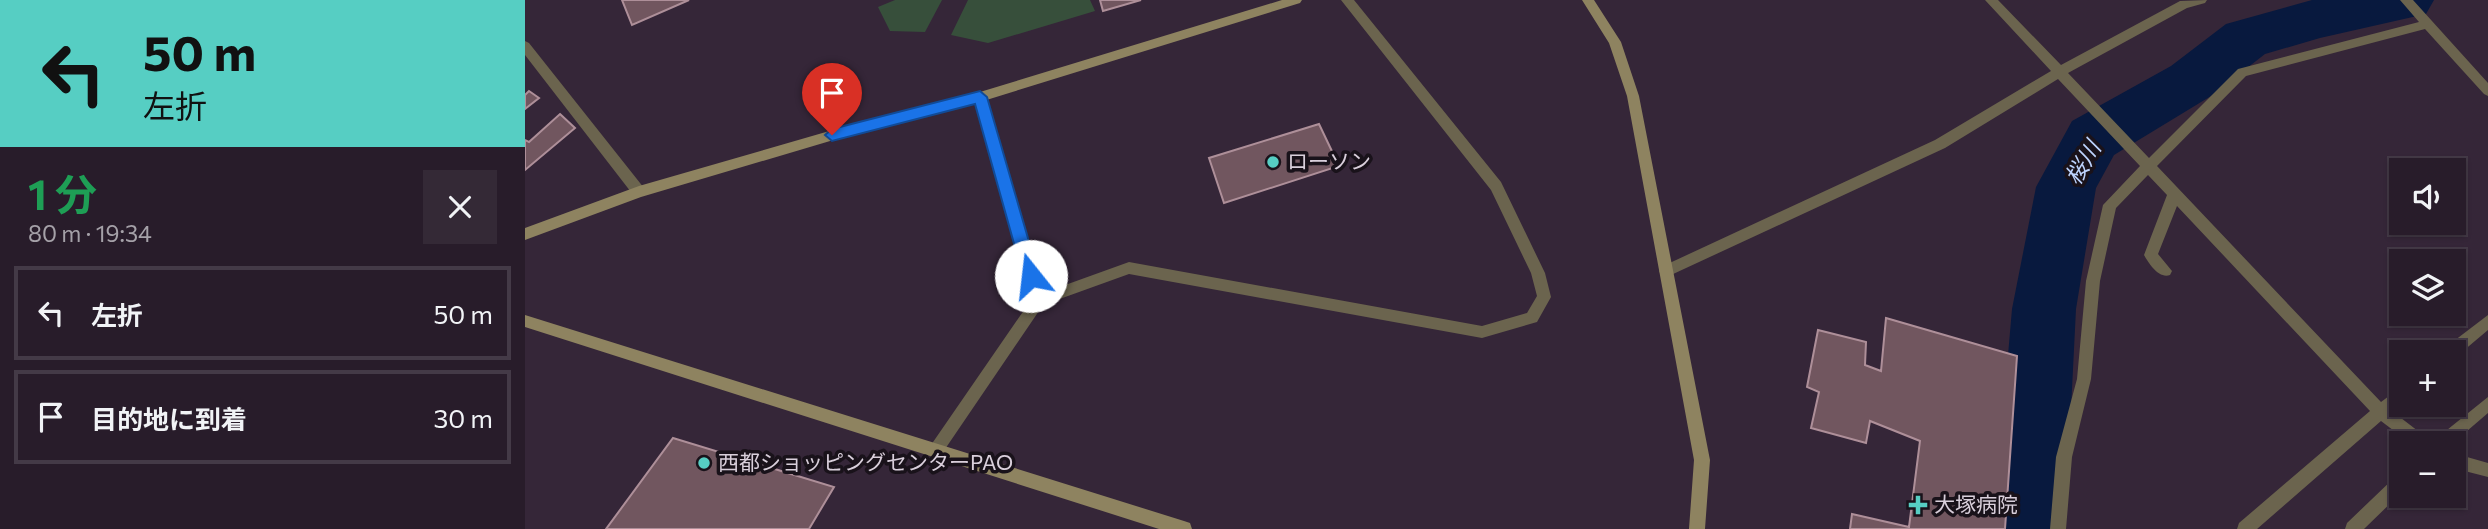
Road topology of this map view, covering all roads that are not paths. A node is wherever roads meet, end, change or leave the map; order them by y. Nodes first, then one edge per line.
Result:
1 (1296, 0) edge
2 (1347, 0) edge
3 (1588, 0) edge
4 (1991, 0) edge
5 (2201, 0) edge
6 (2406, 0) edge
7 (2182, 2) edge
8 (2428, 24) junction
9 (525, 46) edge
10 (2064, 76) junction
11 (2488, 91) edge
12 (980, 97) junction
13 (2143, 160) junction
14 (639, 192) junction
15 (2175, 193) junction
16 (525, 234) edge
17 (1667, 271) junction
18 (2165, 271) dead end
19 (1038, 301) junction
20 (525, 321) edge
21 (2488, 321) edge
22 (2465, 340) edge
23 (2389, 404) edge
24 (2488, 404) edge
25 (2380, 411) junction
26 (2406, 431) edge
27 (2456, 431) edge
28 (936, 450) junction
29 (2466, 464) edge
30 (2488, 470) edge
31 (2389, 494) edge
32 (1184, 529) edge
33 (1697, 529) edge
34 (2058, 529) edge
35 (2245, 529) edge
36 (2353, 529) edge

1 - 12 street
2 - 19 street
3 - 17 street
4 - 10 street
5 - 7 street
6 - 8 street
7 - 10 street
8 - 11 street
8 - 13 street
9 - 14 street
10 - 13 street
10 - 17 street
12 - 14 street
12 - 19 street
13 - 15 street
13 - 34 street
14 - 16 street
15 - 18 street
15 - 25 street
17 - 33 street
19 - 28 street
20 - 28 street
21 - 22 street
23 - 25 street
24 - 27 street
25 - 26 street
25 - 35 street
28 - 32 street
29 - 30 street
31 - 36 street

